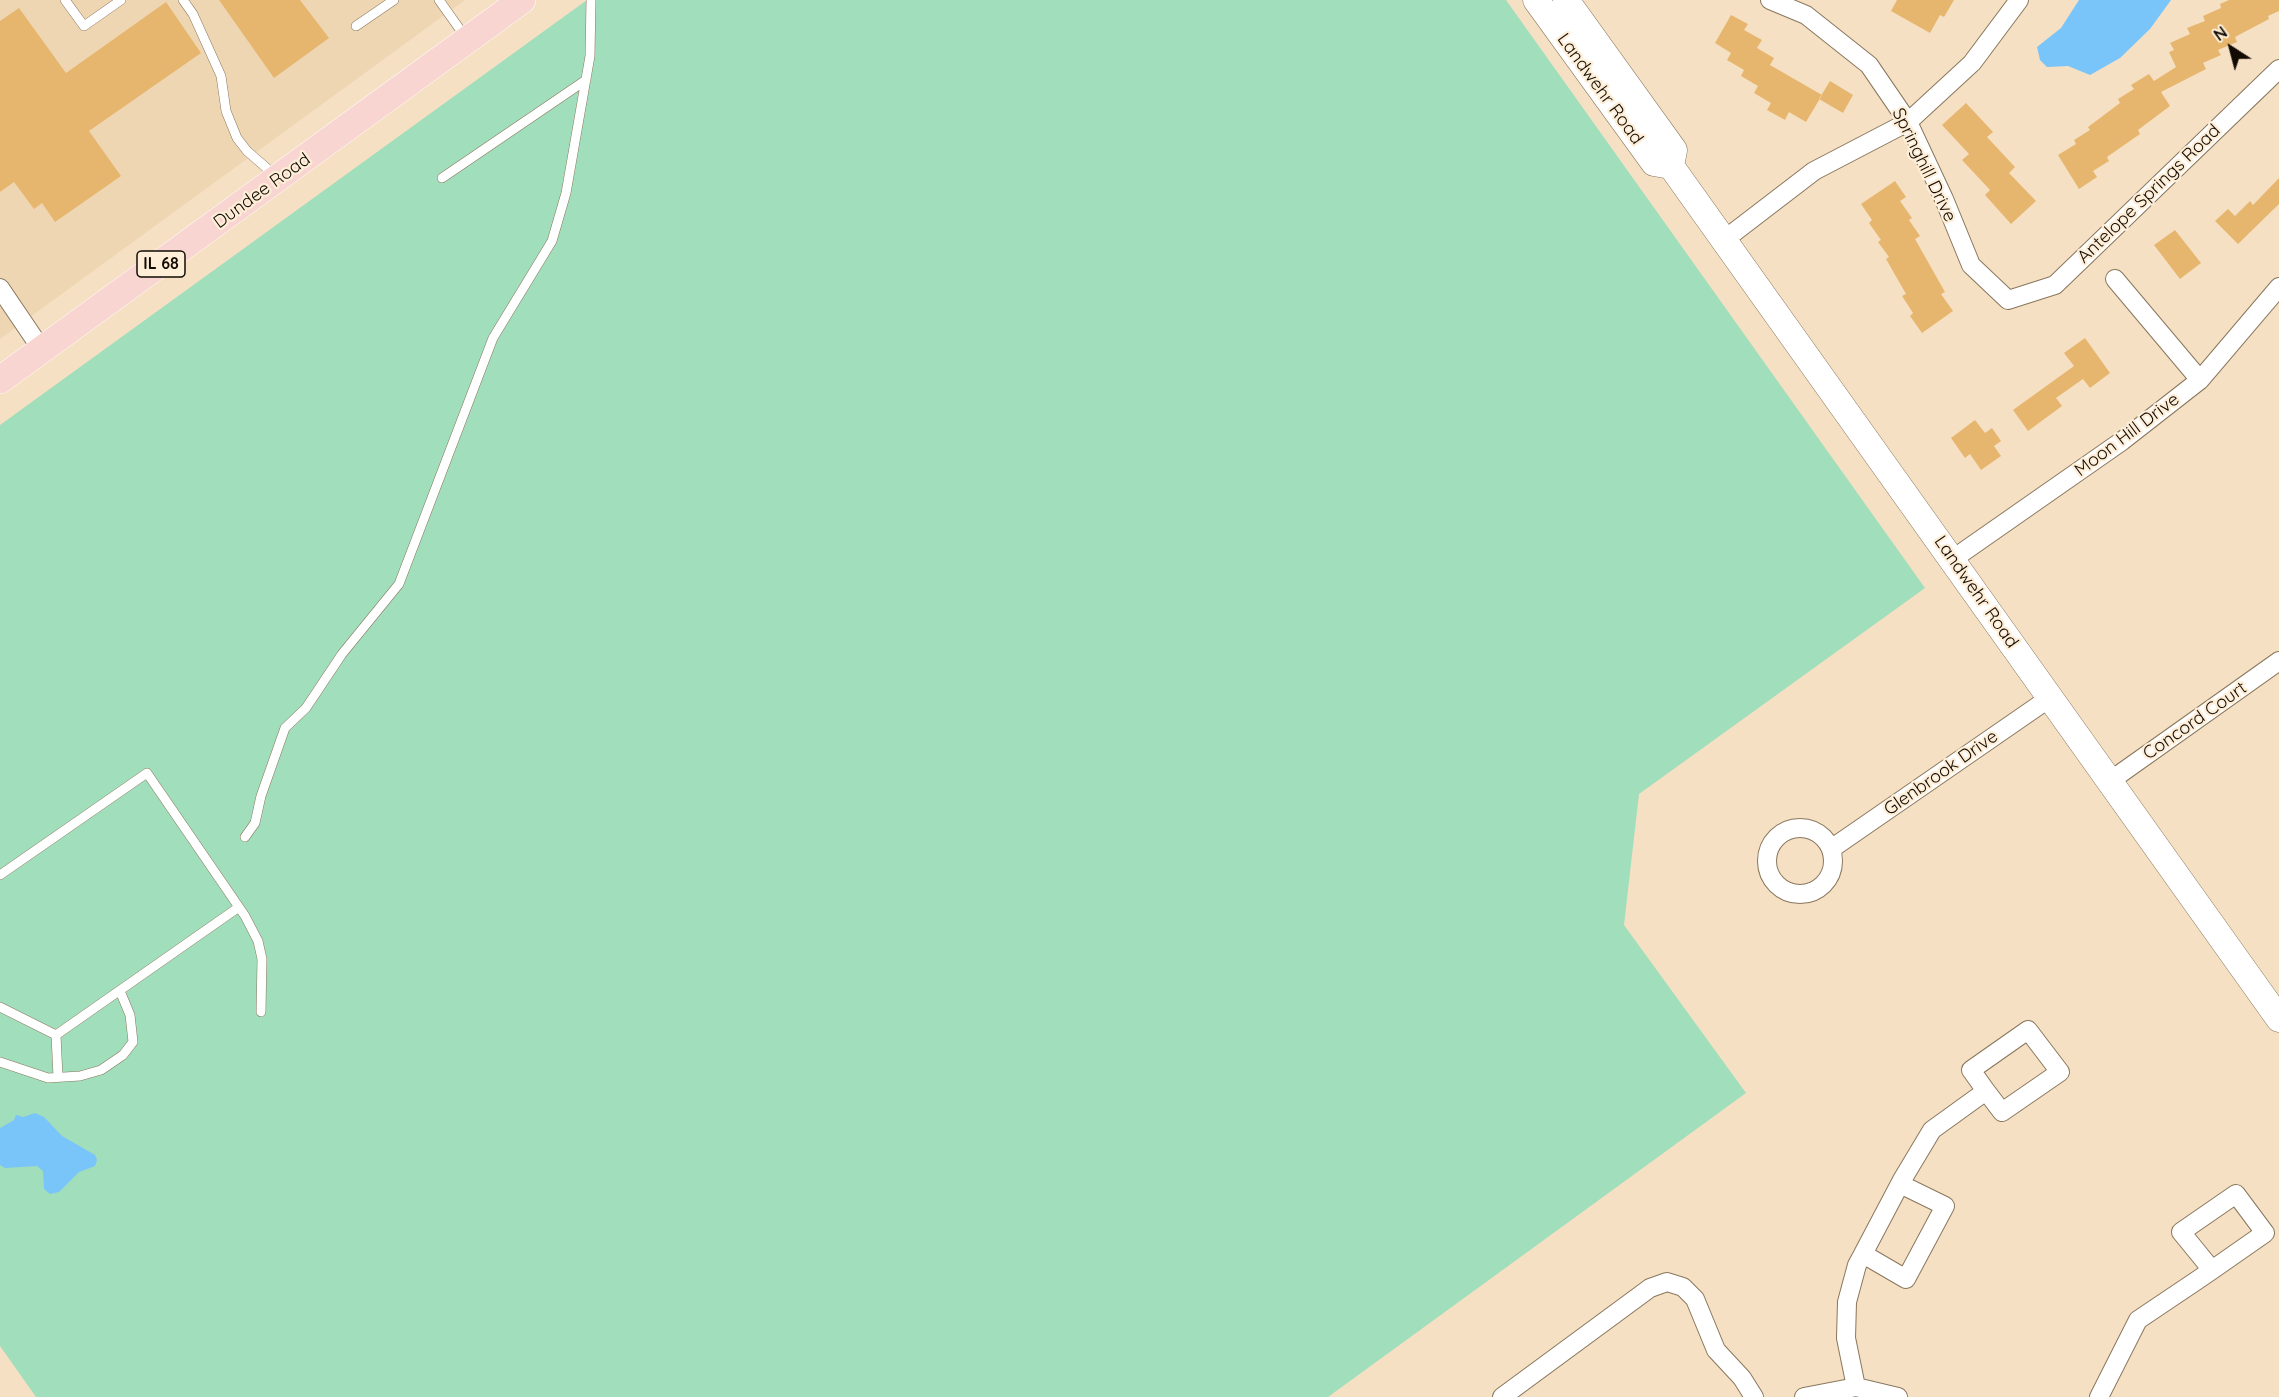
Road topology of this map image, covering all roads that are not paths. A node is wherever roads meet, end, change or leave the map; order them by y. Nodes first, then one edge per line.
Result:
1 (65, 0) edge
2 (121, 0) edge
3 (183, 0) edge
4 (394, 0) edge
5 (439, 0) edge
6 (522, 0) edge
7 (591, 0) edge
8 (1536, 0) edge
9 (1566, 0) edge
10 (1770, 0) edge
11 (2019, 0) edge
12 (356, 26) dead end
13 (468, 40) junction
14 (2279, 69) edge
15 (586, 80) junction
16 (1908, 122) junction
17 (1671, 166) junction
18 (279, 178) junction
19 (442, 178) dead end
20 (1724, 240) junction
21 (2115, 279) dead end
22 (2279, 287) edge
23 (0, 288) edge
24 (2008, 300) joint
25 (42, 350) junction
26 (0, 380) edge
27 (2200, 380) junction
28 (1953, 559) junction
29 (2279, 661) edge
30 (2051, 697) junction
31 (2110, 781) junction
32 (245, 837) dead end
33 (1831, 849) dead end
34 (0, 875) edge
35 (239, 907) junction
36 (120, 991) junction
37 (0, 1007) edge
38 (261, 1012) dead end
39 (2279, 1019) edge
40 (56, 1035) junction
41 (0, 1062) edge
42 (58, 1077) junction
43 (1986, 1091) junction
44 (1900, 1184) junction
45 (1863, 1254) junction
46 (2212, 1270) junction
47 (1856, 1387) junction
48 (1502, 1397) edge
49 (1754, 1397) edge
50 (1804, 1397) edge
51 (1898, 1397) edge
52 (2099, 1397) edge

1 - 2 lane
3 - 18 lane
4 - 12 lane
5 - 13 lane
6 - 13 main road, Dundee Road / IL 68
7 - 15 lane
8 - 17 main road, Landwehr Road
9 - 17 main road, Landwehr Road
10 - 16 street, Springhill Drive
11 - 16 street
13 - 18 main road, Dundee Road / IL 68
14 - 24 street, Antelope Springs Road
15 - 19 lane
15 - 32 lane
16 - 20 street
16 - 24 street, Springhill Drive
17 - 20 main road, Landwehr Road
18 - 25 main road, Dundee Road / IL 68
20 - 28 main road, Landwehr Road
21 - 27 street
22 - 27 street, Moon Hill Drive
23 - 25 street
25 - 26 main road, Dundee Road / IL 68
27 - 28 street, Moon Hill Drive
28 - 30 main road, Landwehr Road
29 - 31 street, Concord Court
30 - 31 main road, Landwehr Road
30 - 33 street, Glenbrook Drive
31 - 39 main road, Landwehr Road
34 - 35 lane
35 - 36 lane
35 - 38 lane
36 - 40 lane
36 - 42 lane
37 - 40 lane
40 - 42 lane
41 - 42 lane
43 - 43 street
43 - 44 street
44 - 45 street
44 - 45 street
45 - 47 street
46 - 46 street
46 - 52 street
47 - 50 street
47 - 51 street
48 - 49 street

